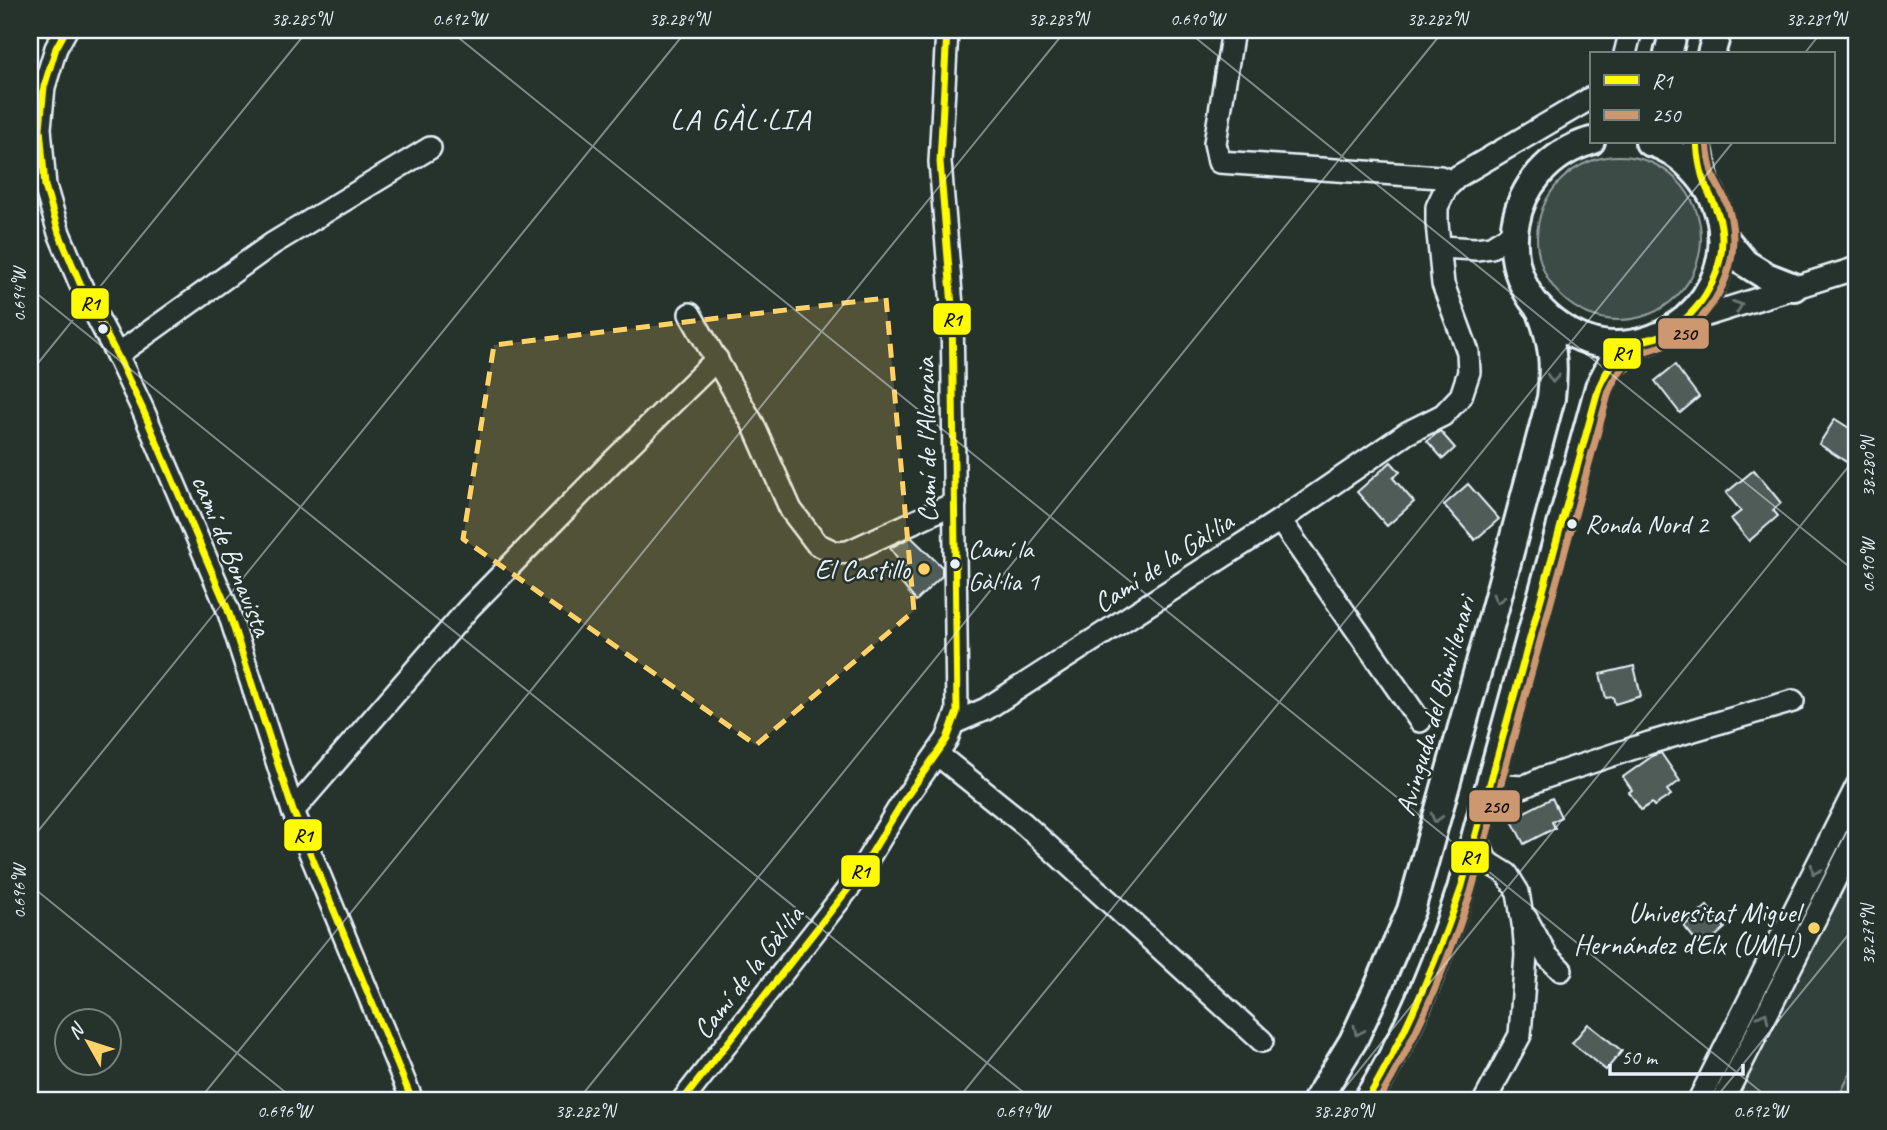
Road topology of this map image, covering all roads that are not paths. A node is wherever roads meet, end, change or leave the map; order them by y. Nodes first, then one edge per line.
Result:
1 (66, 30) edge
2 (947, 30) edge
3 (1233, 30) edge
4 (1631, 30) edge
5 (1674, 30) edge
6 (1718, 30) edge
7 (1626, 52) edge
8 (1668, 52) edge
9 (1712, 52) edge
10 (1590, 99) edge
11 (40, 128) junction
12 (1590, 141) edge
13 (1654, 144) edge
14 (1697, 144) edge
15 (430, 148) dead end
16 (30, 150) edge
17 (1452, 182) junction
18 (1705, 183) junction
19 (1514, 233) junction
20 (1722, 235) junction
21 (1440, 254) junction
22 (1857, 268) edge
23 (1516, 269) junction
24 (1794, 287) junction
25 (1541, 312) junction
26 (690, 313) dead end
27 (1681, 323) junction
28 (1637, 344) junction
29 (117, 355) junction
30 (717, 359) junction
31 (955, 503) junction
32 (1280, 520) junction
33 (1793, 701) dead end
34 (1419, 721) dead end
35 (954, 723) junction
36 (937, 754) junction
37 (1493, 775) junction
38 (1857, 786) edge
39 (1851, 803) edge
40 (293, 811) junction
41 (1476, 836) junction
42 (1857, 836) edge
43 (1521, 910) junction
44 (1561, 970) dead end
45 (1262, 1041) dead end
46 (412, 1100) edge
47 (683, 1100) edge
48 (1317, 1100) edge
49 (1367, 1100) edge
50 (1485, 1100) edge
51 (1699, 1100) edge
52 (1723, 1100) edge

1 - 11 street, camí de Bonavista
2 - 31 street, Camí de l'Alcoraia
3 - 17 street
4 - 7 street
5 - 8 main road
6 - 9 main road
10 - 17 street
11 - 16 street
11 - 29 street, camí de Bonavista
12 - 19 main road
13 - 18 main road
14 - 18 main road
15 - 29 street
17 - 21 street, Camí de la Gàl·lia
18 - 20 main road
19 - 21 street
19 - 23 main road
20 - 24 main road
20 - 27 main road
21 - 23 street
21 - 32 street, Camí de la Gàl·lia
22 - 24 street
23 - 25 main road
27 -> 24 street
25 - 28 main road
25 -> 48 main road, Avinguda del Bimil·lenari
26 - 30 street
27 - 28 main road
28 - 37 main road
29 - 40 street, camí de Bonavista
30 - 31 street
30 - 40 street
31 - 35 street, Camí de l'Alcoraia
32 - 34 street
32 - 35 street, Camí de la Gàl·lia
33 - 37 street
35 - 36 street, Camí de la Gàl·lia
36 - 45 street
36 - 47 street, Camí de la Gàl·lia
37 - 41 main road
38 - 39 street
39 -> 51 street
40 - 46 street, camí de Bonavista
41 - 43 street
41 - 49 main road
52 -> 42 street
43 - 44 street
43 - 50 street

